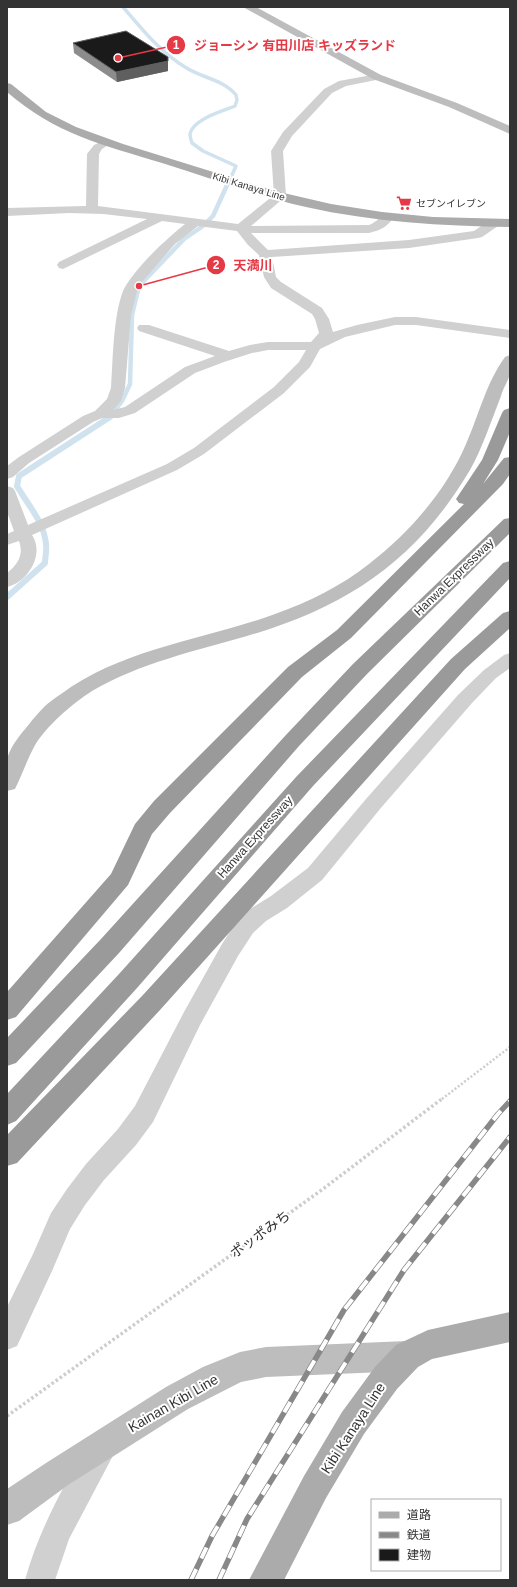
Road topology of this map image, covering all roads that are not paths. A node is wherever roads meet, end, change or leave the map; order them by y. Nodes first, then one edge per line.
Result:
1 (248, 7) edge
2 (377, 77) junction
3 (7, 86) edge
4 (510, 130) edge
5 (107, 142) junction
6 (280, 196) junction
7 (92, 209) junction
8 (7, 212) edge
9 (161, 217) junction
10 (388, 217) junction
11 (198, 222) junction
12 (494, 223) junction
13 (510, 223) edge
14 (241, 228) junction
15 (265, 254) junction
16 (63, 265) dead end
17 (144, 328) dead end
18 (510, 334) edge
19 (316, 346) junction
20 (229, 356) junction
21 (510, 360) edge
22 (510, 413) edge
23 (100, 414) junction
24 (7, 454) edge
25 (24, 460) junction
26 (510, 462) edge
27 (7, 474) edge
28 (7, 491) edge
29 (510, 523) edge
30 (27, 532) junction
31 (7, 540) edge
32 (419, 560) junction
33 (510, 567) edge
34 (7, 582) edge
35 (510, 617) edge
36 (510, 659) edge
37 (7, 783) edge
38 (7, 1010) edge
39 (7, 1055) edge
40 (7, 1113) edge
41 (7, 1154) edge
42 (510, 1327) edge
43 (7, 1336) edge
44 (407, 1356) junction
45 (104, 1444) junction
46 (7, 1509) edge
47 (40, 1580) edge
48 (266, 1580) edge

1 - 2 street
2 - 4 street
2 - 6 street
3 - 5 main road, Kibi Kanaya Line
5 - 6 main road, Kibi Kanaya Line
5 - 7 street
6 - 10 main road, Kibi Kanaya Line
6 - 14 street
7 - 8 street
7 - 9 street
9 - 11 street
9 - 16 street
10 - 12 main road, Kibi Kanaya Line
10 - 14 street
11 - 14 street
11 - 23 street
12 - 13 main road, Kibi Kanaya Line
12 - 15 street
14 - 15 street
15 - 19 street
17 - 20 street
18 - 19 street
19 - 20 street
19 - 30 street
20 - 23 street
21 - 37 street
22 - 32 highway
23 - 25 street
24 - 25 street
25 - 27 street
26 - 32 highway
28 - 30 street
29 - 39 highway, Hanwa Expressway
30 - 31 street
30 - 34 street
32 - 38 highway
33 - 40 highway, Hanwa Expressway
35 - 41 highway
36 - 43 street
42 - 44 main road, Kibi Kanaya Line
44 - 45 street, Kainan Kibi Line
44 - 48 main road, Kibi Kanaya Line
45 - 46 street, Kainan Kibi Line
45 - 47 street

